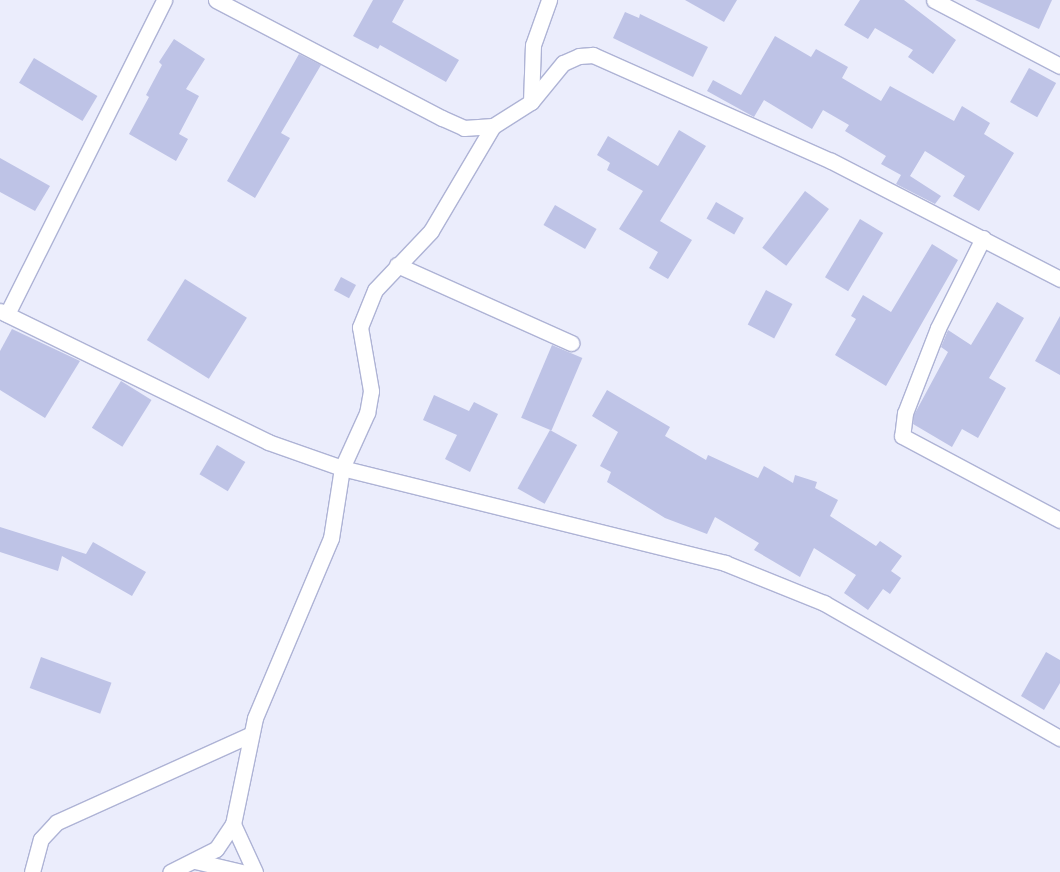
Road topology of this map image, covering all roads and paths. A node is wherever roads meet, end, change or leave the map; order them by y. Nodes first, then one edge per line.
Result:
1 (164, 0) edge
2 (216, 0) edge
3 (549, 0) edge
4 (934, 0) edge
5 (958, 6) edge
6 (1060, 66) edge
7 (531, 102) junction
8 (493, 126) junction
9 (983, 238) junction
10 (397, 264) junction
11 (1060, 279) edge
12 (4, 312) edge
13 (571, 343) dead end
14 (342, 468) junction
15 (1060, 520) edge
16 (250, 735) junction
17 (1060, 738) edge
18 (233, 824) junction
19 (195, 861) junction
20 (32, 872) edge
21 (170, 872) edge
22 (242, 872) edge
23 (255, 872) edge

1 - 12 street
2 - 8 street
3 - 7 street
4 - 5 street
5 - 6 street
7 - 8 street
7 - 9 street
8 - 10 street
9 - 11 street
9 - 15 street
10 - 13 street
10 - 14 street
12 - 14 street
14 - 16 street
14 - 17 street
16 - 18 street
16 - 20 street
18 - 19 street
18 - 23 street
19 - 21 street
19 - 22 street

